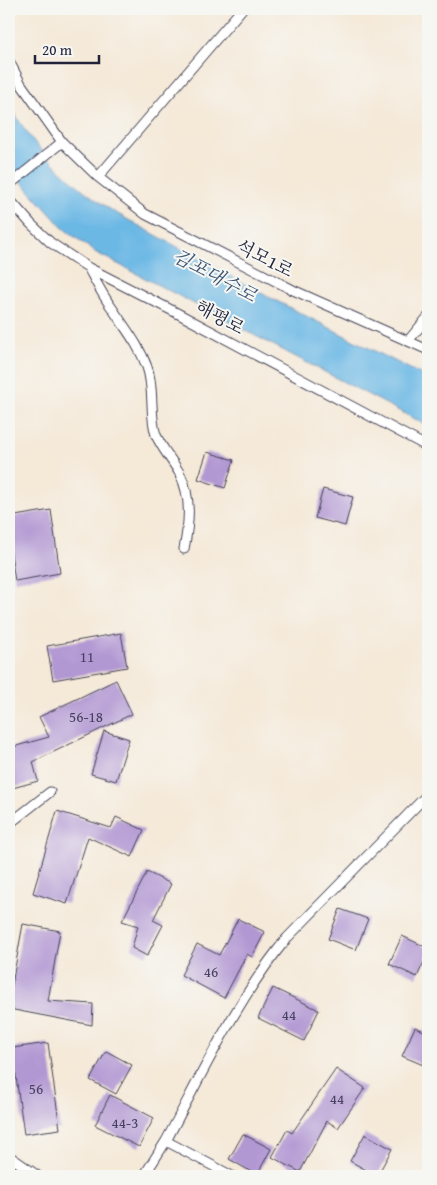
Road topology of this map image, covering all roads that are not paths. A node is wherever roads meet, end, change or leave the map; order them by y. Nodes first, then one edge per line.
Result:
1 (242, 9) edge
2 (9, 61) edge
3 (62, 142) junction
4 (98, 177) junction
5 (9, 185) edge
6 (9, 199) edge
7 (89, 268) junction
8 (428, 317) edge
9 (408, 341) junction
10 (428, 350) edge
11 (428, 447) edge
12 (184, 549) dead end
13 (50, 792) dead end
14 (428, 794) edge
15 (9, 824) edge
16 (166, 1141) junction
17 (9, 1156) edge
18 (38, 1176) edge
19 (144, 1176) edge
20 (232, 1176) edge

1 - 4 lane
2 - 3 lane, 석모1로
3 - 4 lane, 석모1로
3 - 5 lane
4 - 9 lane, 석모1로
6 - 7 lane, 해평로
7 - 11 lane, 해평로
7 - 12 lane
8 - 9 lane
9 - 10 lane, 석모1로
13 - 15 lane
14 - 16 lane
16 - 19 lane
16 - 20 lane
17 - 18 lane

